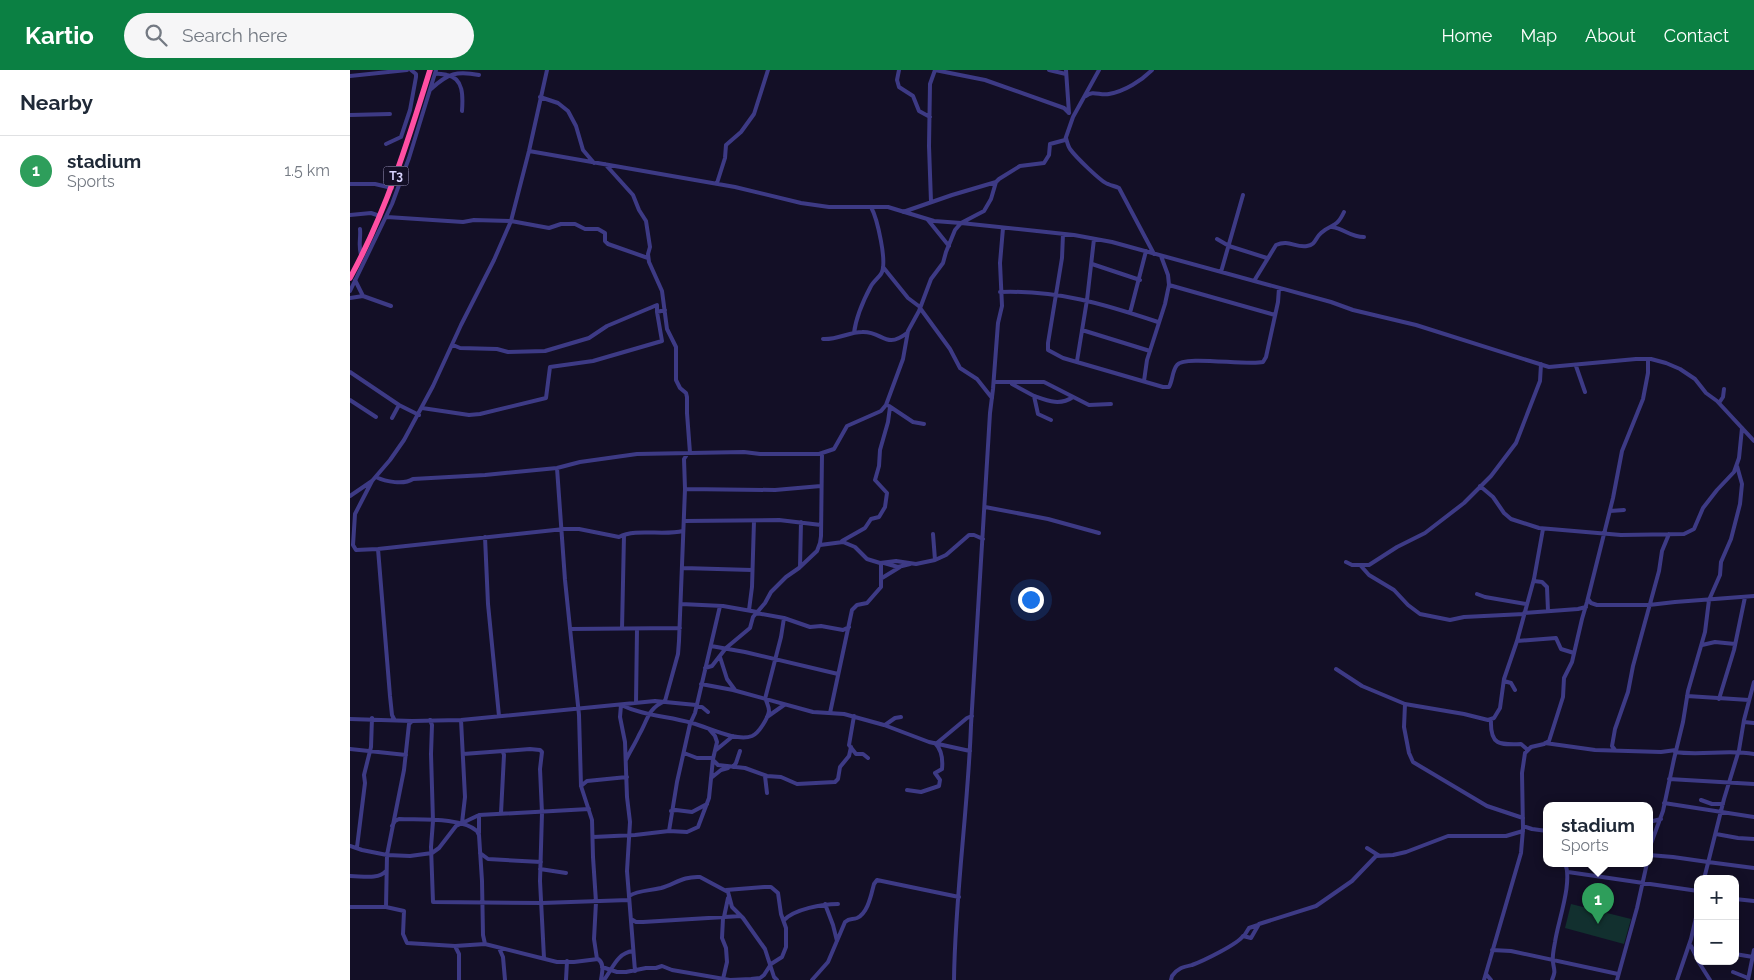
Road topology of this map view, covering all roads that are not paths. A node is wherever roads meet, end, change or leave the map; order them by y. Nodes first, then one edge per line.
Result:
1 (356, 70) edge
2 (407, 70) edge
3 (412, 70) edge
4 (547, 70) edge
5 (768, 70) edge
6 (899, 70) edge
7 (935, 70) edge
8 (1049, 70) edge
9 (1099, 70) edge
10 (1152, 70) edge
11 (434, 71) edge
12 (1066, 72) edge
13 (359, 74) junction
14 (449, 75) junction
15 (479, 75) dead end
16 (350, 76) edge
17 (430, 90) junction
18 (540, 97) junction
19 (1082, 100) junction
20 (462, 111) dead end
21 (1069, 113) junction
22 (350, 114) edge
23 (390, 114) dead end
24 (930, 117) junction
25 (1071, 122) junction
26 (1066, 138) junction
27 (386, 144) dead end
28 (529, 151) junction
29 (594, 163) junction
30 (606, 164) junction
31 (996, 182) junction
32 (717, 183) junction
33 (350, 184) edge
34 (392, 188) junction
35 (1243, 195) dead end
36 (931, 202) junction
37 (871, 207) junction
38 (903, 212) junction
39 (1344, 212) dead end
40 (350, 215) edge
41 (384, 216) junction
42 (928, 220) junction
43 (511, 221) junction
44 (961, 223) junction
45 (1332, 227) junction
46 (1004, 228) junction
47 (360, 229) dead end
48 (1063, 234) junction
49 (1364, 237) dead end
50 (1218, 238) dead end
51 (1094, 239) junction
52 (950, 246) junction
53 (1229, 246) junction
54 (1146, 251) junction
55 (1154, 254) junction
56 (361, 255) junction
57 (1161, 256) junction
58 (648, 258) junction
59 (1267, 258) junction
60 (1092, 264) junction
61 (883, 266) junction
62 (1221, 272) junction
63 (353, 279) edge
64 (1140, 280) junction
65 (1254, 281) junction
66 (1169, 285) junction
67 (1279, 288) junction
68 (350, 291) edge
69 (1000, 292) junction
70 (1056, 294) junction
71 (364, 296) junction
72 (350, 298) edge
73 (664, 300) junction
74 (1087, 300) junction
75 (657, 305) junction
76 (391, 306) dead end
77 (920, 308) junction
78 (665, 310) junction
79 (657, 312) junction
80 (1130, 313) junction
81 (1275, 315) junction
82 (1158, 322) junction
83 (1082, 330) junction
84 (854, 333) junction
85 (907, 333) junction
86 (823, 339) dead end
87 (453, 346) junction
88 (1150, 350) junction
89 (1648, 359) junction
90 (1077, 361) junction
91 (1541, 364) junction
92 (1576, 366) junction
93 (350, 372) edge
94 (994, 382) junction
95 (1144, 382) junction
96 (1010, 383) junction
97 (1724, 389) dead end
98 (1586, 392) dead end
99 (1034, 396) junction
100 (1073, 397) junction
101 (992, 398) junction
102 (350, 400) edge
103 (1719, 403) junction
104 (1111, 404) dead end
105 (399, 405) junction
106 (888, 405) junction
107 (422, 408) junction
108 (419, 415) junction
109 (376, 417) dead end
110 (392, 418) dead end
111 (1051, 420) dead end
112 (924, 424) dead end
113 (1742, 428) junction
114 (1754, 441) edge
115 (689, 453) junction
116 (822, 454) junction
117 (1737, 466) junction
118 (557, 468) junction
119 (376, 477) junction
120 (372, 481) junction
121 (821, 486) junction
122 (1480, 486) junction
123 (685, 489) junction
124 (350, 496) edge
125 (985, 507) junction
126 (1624, 510) dead end
127 (1610, 511) junction
128 (350, 520) edge
129 (684, 521) junction
130 (754, 521) junction
131 (801, 522) junction
132 (354, 524) junction
133 (821, 525) junction
134 (1544, 529) junction
135 (560, 530) junction
136 (683, 531) junction
137 (1099, 533) dead end
138 (1604, 533) junction
139 (933, 534) dead end
140 (1669, 534) junction
141 (624, 535) junction
142 (485, 537) junction
143 (983, 539) junction
144 (839, 542) junction
145 (820, 545) junction
146 (351, 546) edge
147 (378, 549) junction
148 (935, 560) junction
149 (1346, 562) dead end
150 (882, 563) junction
151 (910, 564) junction
152 (800, 566) junction
153 (1361, 566) junction
154 (900, 567) junction
155 (682, 568) junction
156 (752, 570) junction
157 (882, 578) junction
158 (1534, 581) junction
159 (1477, 594) dead end
160 (1754, 596) edge
161 (1745, 597) junction
162 (1588, 599) junction
163 (1709, 600) junction
164 (681, 604) junction
165 (1526, 604) junction
166 (1594, 604) junction
167 (720, 606) junction
168 (1586, 606) junction
169 (1649, 606) junction
170 (749, 610) junction
171 (1548, 611) junction
172 (756, 613) junction
173 (1524, 613) junction
174 (784, 618) junction
175 (849, 627) junction
176 (680, 628) junction
177 (570, 629) junction
178 (622, 629) junction
179 (637, 629) junction
180 (1517, 641) junction
181 (1735, 644) junction
182 (1702, 645) junction
183 (710, 646) junction
184 (726, 648) junction
185 (1574, 653) junction
186 (720, 656) junction
187 (776, 659) junction
188 (705, 668) junction
189 (1336, 669) dead end
190 (838, 674) junction
191 (1504, 681) junction
192 (1754, 682) edge
193 (701, 684) junction
194 (734, 690) junction
195 (1515, 690) dead end
196 (1687, 696) junction
197 (765, 699) junction
198 (1719, 699) junction
199 (1749, 700) junction
200 (664, 701) junction
201 (636, 703) junction
202 (1405, 704) junction
203 (621, 705) junction
204 (784, 705) junction
205 (696, 706) junction
206 (578, 709) junction
207 (708, 712) dead end
208 (830, 713) junction
209 (648, 715) junction
210 (499, 716) junction
211 (854, 716) junction
212 (972, 716) junction
213 (767, 717) junction
214 (900, 717) dead end
215 (350, 718) edge
216 (372, 718) junction
217 (394, 719) junction
218 (412, 720) junction
219 (430, 720) junction
220 (461, 720) junction
221 (1491, 720) junction
222 (690, 722) junction
223 (1744, 722) junction
224 (1754, 723) edge
225 (884, 725) junction
226 (708, 728) junction
227 (733, 736) junction
228 (936, 743) junction
229 (1545, 744) junction
230 (850, 748) junction
231 (350, 749) edge
232 (1528, 750) junction
233 (1615, 750) junction
234 (370, 751) junction
235 (715, 751) junction
236 (970, 751) junction
237 (503, 752) junction
238 (740, 752) dead end
239 (1738, 752) junction
240 (684, 753) junction
241 (1675, 753) junction
242 (463, 754) junction
243 (1754, 754) edge
244 (406, 755) junction
245 (713, 758) junction
246 (868, 758) dead end
247 (626, 762) junction
248 (732, 767) junction
249 (765, 776) junction
250 (627, 777) junction
251 (711, 778) junction
252 (1669, 779) junction
253 (1728, 784) junction
254 (1754, 784) edge
255 (580, 786) junction
256 (907, 790) dead end
257 (767, 793) dead end
258 (1702, 800) dead end
259 (1664, 803) junction
260 (707, 804) junction
261 (1722, 804) junction
262 (589, 809) junction
263 (542, 810) junction
264 (671, 811) junction
265 (1721, 812) junction
266 (501, 813) junction
267 (479, 815) junction
268 (1754, 817) edge
269 (1523, 818) junction
270 (1661, 819) junction
271 (433, 821) junction
272 (1653, 821) edge
273 (462, 823) junction
274 (392, 826) junction
275 (1523, 826) junction
276 (669, 831) junction
277 (1543, 831) edge
278 (1523, 832) junction
279 (1716, 834) junction
280 (479, 835) junction
281 (629, 835) junction
282 (1653, 835) edge
283 (593, 837) junction
284 (1754, 839) edge
285 (350, 846) edge
286 (357, 848) junction
287 (1367, 848) dead end
288 (432, 853) junction
289 (480, 854) junction
290 (387, 855) junction
291 (1378, 855) junction
292 (1653, 855) edge
293 (488, 859) junction
294 (541, 862) junction
295 (1708, 862) junction
296 (480, 866) junction
297 (1566, 867) edge
298 (1646, 867) edge
299 (1754, 868) edge
300 (540, 869) junction
301 (386, 870) junction
302 (566, 872) dead end
303 (1568, 872) junction
304 (1705, 875) edge
305 (350, 876) edge
306 (1643, 883) junction
307 (726, 890) junction
308 (1694, 890) edge
309 (959, 897) junction
310 (629, 898) junction
311 (729, 898) junction
312 (1739, 899) edge
313 (1754, 901) edge
314 (596, 902) junction
315 (482, 903) junction
316 (542, 903) junction
317 (824, 904) junction
318 (838, 904) dead end
319 (350, 907) edge
320 (386, 907) junction
321 (741, 916) junction
322 (723, 917) junction
323 (631, 919) junction
324 (784, 920) junction
325 (1696, 920) edge
326 (1258, 925) junction
327 (1244, 936) junction
328 (837, 943) junction
329 (485, 944) junction
330 (455, 946) junction
331 (1690, 946) junction
332 (1694, 947) edge
333 (499, 948) junction
334 (1492, 950) junction
335 (1754, 950) edge
336 (633, 951) junction
337 (1694, 954) edge
338 (1739, 955) edge
339 (544, 958) junction
340 (1753, 958) edge
341 (597, 959) junction
342 (567, 961) junction
343 (1553, 961) junction
344 (771, 964) junction
345 (1701, 965) edge
346 (602, 967) junction
347 (610, 970) junction
348 (635, 971) junction
349 (1733, 972) dead end
350 (1486, 974) junction
351 (1618, 974) junction
352 (723, 979) junction
353 (1748, 979) edge
354 (459, 980) edge
355 (505, 980) edge
356 (566, 980) edge
357 (603, 980) edge
358 (777, 980) edge
359 (812, 980) edge
360 (954, 980) edge
361 (1171, 980) edge
362 (1484, 980) edge
363 (1491, 980) edge
364 (1552, 980) edge
365 (1617, 980) edge
366 (1677, 980) edge
367 (1710, 980) edge

1 - 13 street
2 - 13 street
3 - 27 street
4 - 18 street
5 - 32 street
6 - 24 street
7 - 21 street
7 - 24 street
8 - 12 street
9 - 19 street
10 - 19 street
11 - 14 street
11 - 17 street
11 - 34 highway, T3
12 - 21 street
13 - 16 street
14 - 15 street
14 - 17 street
14 - 20 street
17 - 41 street
18 - 28 street
18 - 29 street
19 - 25 street
21 - 25 street
22 - 23 street
24 - 36 street
25 - 26 street
26 - 31 street
26 - 55 street
28 - 29 street
28 - 43 street
29 - 30 street
30 - 32 street
30 - 58 street
31 - 36 street
31 - 44 street
32 - 37 street
33 - 34 street
34 - 41 highway, T3
35 - 53 street
36 - 38 street
37 - 38 street
37 - 61 street
38 - 42 street
39 - 45 street
40 - 41 street
41 - 43 street
41 - 56 highway, T3
41 - 63 street
42 - 44 street
42 - 52 street
43 - 58 street
43 - 87 street
44 - 46 street
44 - 52 street
45 - 49 street
45 - 59 street
46 - 48 street
46 - 69 street
47 - 56 street
48 - 51 street
48 - 70 street
50 - 53 street
51 - 54 street
51 - 60 street
52 - 77 street
53 - 59 street
53 - 62 street
54 - 55 street
54 - 64 street
55 - 57 street
56 - 63 highway, T3
57 - 62 street
57 - 66 street
58 - 73 street
59 - 65 street
60 - 64 street
60 - 74 street
61 - 77 street
61 - 84 street
62 - 65 street
63 - 68 street
63 - 71 street
64 - 80 street
65 - 67 street
66 - 81 street
66 - 82 street
67 - 81 street
67 - 91 street
69 - 70 street
69 - 94 street
70 - 74 street
70 - 90 street
71 - 72 street
71 - 76 street
73 - 75 street
73 - 78 street
74 - 80 street
74 - 83 street
75 - 79 street
75 - 87 street
77 - 85 street
77 - 101 street
78 - 79 street
78 - 115 street
79 - 107 street
80 - 82 street
81 - 95 street
82 - 88 street
83 - 88 street
83 - 90 street
84 - 85 street
84 - 86 street
85 - 106 street
87 - 107 street
88 - 95 street
89 - 92 street
89 - 103 street
89 - 127 street
90 - 95 street
91 - 92 street
91 - 122 street
92 - 98 street
93 - 105 street
94 - 96 street
94 - 101 street
96 - 99 street
96 - 100 street
97 - 103 street
99 - 100 street
99 - 111 street
100 - 104 street
101 - 125 street
102 - 109 street
103 - 113 street
105 - 108 street
105 - 110 street
106 - 112 street
106 - 116 street
106 - 144 street
107 - 108 street
108 - 119 street
113 - 114 street
113 - 117 street
115 - 116 street
115 - 118 street
115 - 123 street
116 - 121 street
117 - 140 street
117 - 163 street
118 - 119 street
118 - 135 street
119 - 120 street
120 - 124 street
120 - 132 street
121 - 123 street
121 - 133 street
122 - 134 street
122 - 153 street
123 - 129 street
125 - 137 street
125 - 143 street
126 - 127 street
127 - 138 street
128 - 132 street
129 - 130 street
129 - 136 street
130 - 131 street
130 - 156 street
131 - 133 street
131 - 152 street
132 - 146 street
133 - 145 street
134 - 138 street
134 - 158 street
135 - 141 street
135 - 142 street
135 - 177 street
136 - 141 street
136 - 155 street
138 - 140 street
138 - 162 street
139 - 148 street
140 - 169 street
141 - 178 street
142 - 147 street
142 - 210 street
143 - 148 street
143 - 212 street
144 - 145 street
144 - 150 street
145 - 152 street
146 - 147 street
147 - 217 street
148 - 151 street
149 - 153 street
150 - 151 street
150 - 154 street
150 - 157 street
151 - 154 street
152 - 172 street
153 - 173 street
154 - 157 street
155 - 156 street
155 - 164 street
156 - 170 street
157 - 175 street
158 - 165 street
158 - 171 street
159 - 165 street
160 - 161 street
161 - 163 street
161 - 181 street
162 - 166 street
162 - 168 street
163 - 169 street
163 - 182 street
164 - 167 street
164 - 176 street
165 - 173 street
166 - 168 street
166 - 169 street
167 - 170 street
167 - 183 street
168 - 171 street
168 - 185 street
169 - 233 street
170 - 172 street
171 - 173 street
172 - 174 street
172 - 184 street
173 - 180 street
174 - 175 street
174 - 187 street
175 - 190 street
176 - 179 street
176 - 200 street
177 - 178 street
177 - 206 street
178 - 179 street
179 - 201 street
180 - 185 street
180 - 191 street
181 - 182 street
181 - 198 street
182 - 196 street
183 - 184 street
183 - 188 street
184 - 186 street
184 - 187 street
185 - 229 street
186 - 188 street
186 - 194 street
187 - 190 street
187 - 197 street
188 - 193 street
189 - 202 street
190 - 208 street
191 - 195 street
191 - 221 street
192 - 199 street
193 - 194 street
193 - 205 street
194 - 197 street
196 - 198 street
196 - 241 street
197 - 204 street
197 - 213 street
198 - 199 street
199 - 223 street
200 - 201 street
200 - 205 street
200 - 209 street
201 - 203 street
202 - 221 street
202 - 269 street
203 - 206 street
203 - 209 street
203 - 247 street
204 - 208 street
204 - 213 street
205 - 207 street
205 - 222 street
206 - 210 street
206 - 255 street
208 - 211 street
209 - 222 street
209 - 247 street
210 - 220 street
211 - 225 street
211 - 230 street
212 - 228 street
212 - 236 street
213 - 227 street
214 - 225 street
215 - 216 street
216 - 217 street
216 - 234 street
217 - 218 street
218 - 219 street
218 - 244 street
219 - 220 street
219 - 271 street
220 - 242 street
221 - 232 street
222 - 226 street
222 - 240 street
223 - 224 street
223 - 239 street
225 - 228 street
226 - 227 street
226 - 235 street
227 - 235 street
228 - 236 street
228 - 256 street
229 - 232 street
229 - 233 street
230 - 246 street
230 - 249 street
231 - 234 street
232 - 269 street
233 - 241 street
234 - 244 street
234 - 286 street
235 - 245 street
236 - 309 street
237 - 242 street
237 - 263 street
237 - 266 street
238 - 248 street
239 - 241 street
239 - 243 street
239 - 253 street
240 - 245 street
240 - 264 street
241 - 252 street
242 - 273 street
244 - 274 street
245 - 248 street
245 - 251 street
247 - 250 street
248 - 249 street
248 - 251 street
249 - 257 street
250 - 255 street
250 - 281 street
251 - 260 street
252 - 253 street
252 - 259 street
253 - 254 street
253 - 261 street
255 - 262 street
258 - 261 street
259 - 265 street
259 - 270 street
260 - 264 street
260 - 276 street
261 - 265 street
262 - 263 street
262 - 283 street
263 - 266 street
263 - 294 street
264 - 276 street
265 - 268 street
265 - 279 street
266 - 267 street
267 - 273 street
267 - 280 street
269 - 275 street
270 - 272 street
270 - 282 street
271 - 273 street
271 - 274 street
271 - 288 street
273 - 280 street
273 - 288 street
274 - 290 street
275 - 277 street
275 - 278 street
276 - 281 street
278 - 291 street
278 - 334 street
279 - 284 street
279 - 295 street
280 - 289 street
281 - 283 street
281 - 310 street
283 - 314 street
285 - 286 street
286 - 290 street
287 - 291 street
288 - 290 street
288 - 315 street
289 - 293 street
289 - 296 street
290 - 301 street
291 - 326 street
292 - 295 street
293 - 294 street
293 - 296 street
294 - 300 street
295 - 299 street
295 - 304 street
296 - 315 street
297 - 303 street
298 - 306 street
300 - 302 street
300 - 316 street
301 - 305 street
301 - 320 street
303 - 306 street
303 - 343 street
306 - 308 street
306 - 351 street
307 - 310 street
307 - 311 street
307 - 324 street
309 - 328 street
309 - 360 street
310 - 314 street
310 - 323 street
311 - 321 street
311 - 322 street
312 - 313 street
314 - 316 street
314 - 341 street
315 - 316 street
315 - 329 street
316 - 339 street
317 - 318 street
317 - 324 street
317 - 328 street
319 - 320 street
320 - 330 street
321 - 322 street
321 - 344 street
322 - 323 street
322 - 352 street
323 - 336 street
324 - 344 street
325 - 331 street
326 - 327 street
326 - 327 street
327 - 361 street
328 - 359 street
329 - 330 street
329 - 333 street
330 - 354 street
331 - 332 street
331 - 337 street
331 - 366 street
333 - 339 street
333 - 355 street
334 - 343 street
334 - 350 street
335 - 340 street
336 - 347 street
336 - 348 street
338 - 340 street
339 - 342 street
340 - 353 street
341 - 342 street
341 - 346 street
342 - 356 street
343 - 351 street
343 - 364 street
344 - 352 street
344 - 358 street
345 - 367 street
346 - 347 street
346 - 357 street
347 - 348 street
347 - 357 street
348 - 352 street
349 - 353 street
350 - 362 street
350 - 363 street
351 - 365 street

